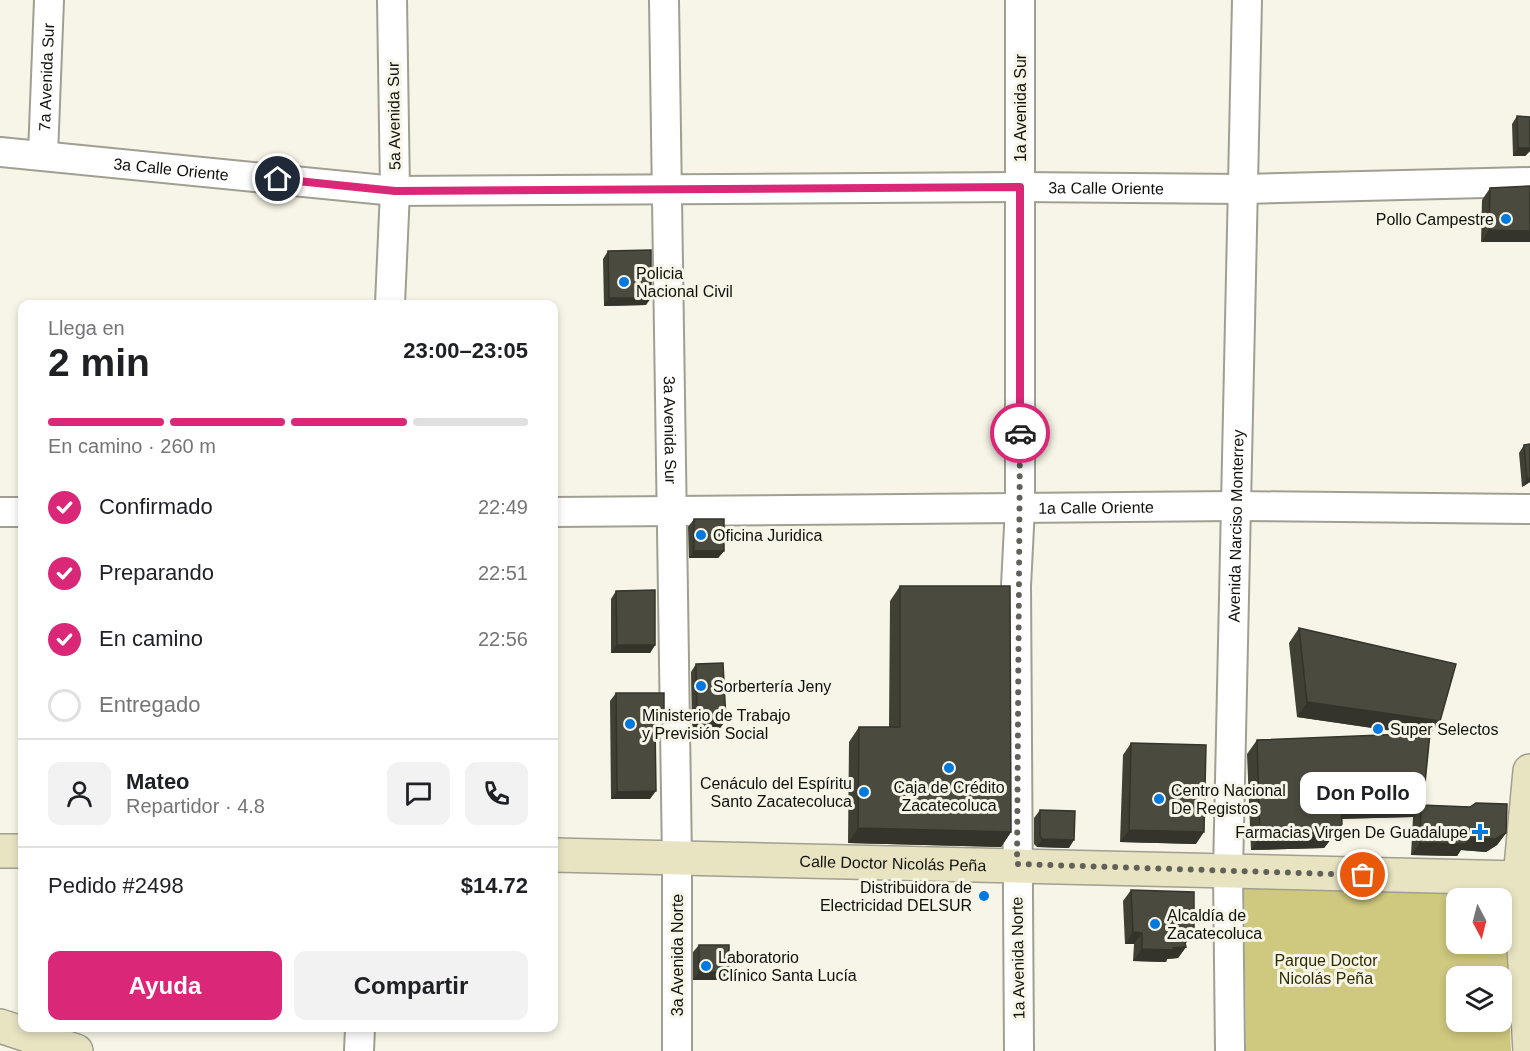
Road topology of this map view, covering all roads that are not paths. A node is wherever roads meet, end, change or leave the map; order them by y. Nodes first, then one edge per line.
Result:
1 (49, 0) edge
2 (392, 0) edge
3 (664, 0) edge
4 (1020, 0) edge
5 (1247, 0) edge
6 (0, 152) edge
7 (44, 155) junction
8 (1530, 182) edge
9 (1020, 187) junction
10 (1243, 189) junction
11 (667, 190) junction
12 (395, 191) junction
13 (390, 300) edge
14 (1235, 506) junction
15 (1020, 507) junction
16 (1530, 509) edge
17 (670, 511) junction
18 (0, 512) edge
19 (18, 512) edge
20 (558, 512) edge
21 (1530, 771) edge
22 (0, 851) edge
23 (18, 851) edge
24 (558, 855) edge
25 (677, 860) junction
26 (1017, 864) junction
27 (1228, 872) junction
28 (1525, 875) edge
29 (0, 1026) edge
30 (18, 1032) edge
31 (18, 1032) edge
32 (360, 1032) edge
33 (76, 1051) edge
34 (359, 1051) edge
35 (677, 1051) edge
36 (1019, 1051) edge
37 (1230, 1051) edge
38 (1530, 1051) edge

1 - 7 street, 7a Avenida Sur
2 - 12 street, 5a Avenida Sur
3 - 11 street, 3a Avenida Sur
4 - 9 street, 1a Avenida Sur
5 - 10 street, Avenida Narciso Monterrey
6 - 7 street, 3a Calle Oriente
7 - 12 street, 3a Calle Oriente
8 - 10 street, 3a Calle Oriente
9 - 10 street, 3a Calle Oriente
9 - 11 street, 3a Calle Oriente
9 - 15 street, 1a Avenida Sur
10 - 14 street, Avenida Narciso Monterrey
11 - 12 street, 3a Calle Oriente
11 - 17 street, 3a Avenida Sur
12 - 13 street, 5a Avenida Sur
14 - 15 street, 1a Calle Oriente
14 - 16 street, 1a Calle Oriente
14 - 27 street, Avenida Narciso Monterrey
15 - 17 street, 1a Calle Oriente
15 - 26 street, 1a Avenida Sur
17 - 20 street, 1a Calle Oriente
17 - 25 street, 3a Avenida Sur
18 - 19 street
21 - 28 main road
22 - 23 main road
24 - 25 main road, Calle Doctor Nicolás Peña
25 - 26 main road, Calle Doctor Nicolás Peña
25 - 35 street, 3a Avenida Norte
26 - 27 main road, Calle Doctor Nicolás Peña
26 - 36 street, 1a Avenida Norte
27 - 28 main road, Calle Doctor Nicolás Peña
27 - 37 street, Avenida Narciso Monterrey
28 - 38 main road
29 - 30 main road
31 - 33 main road
32 - 34 street

